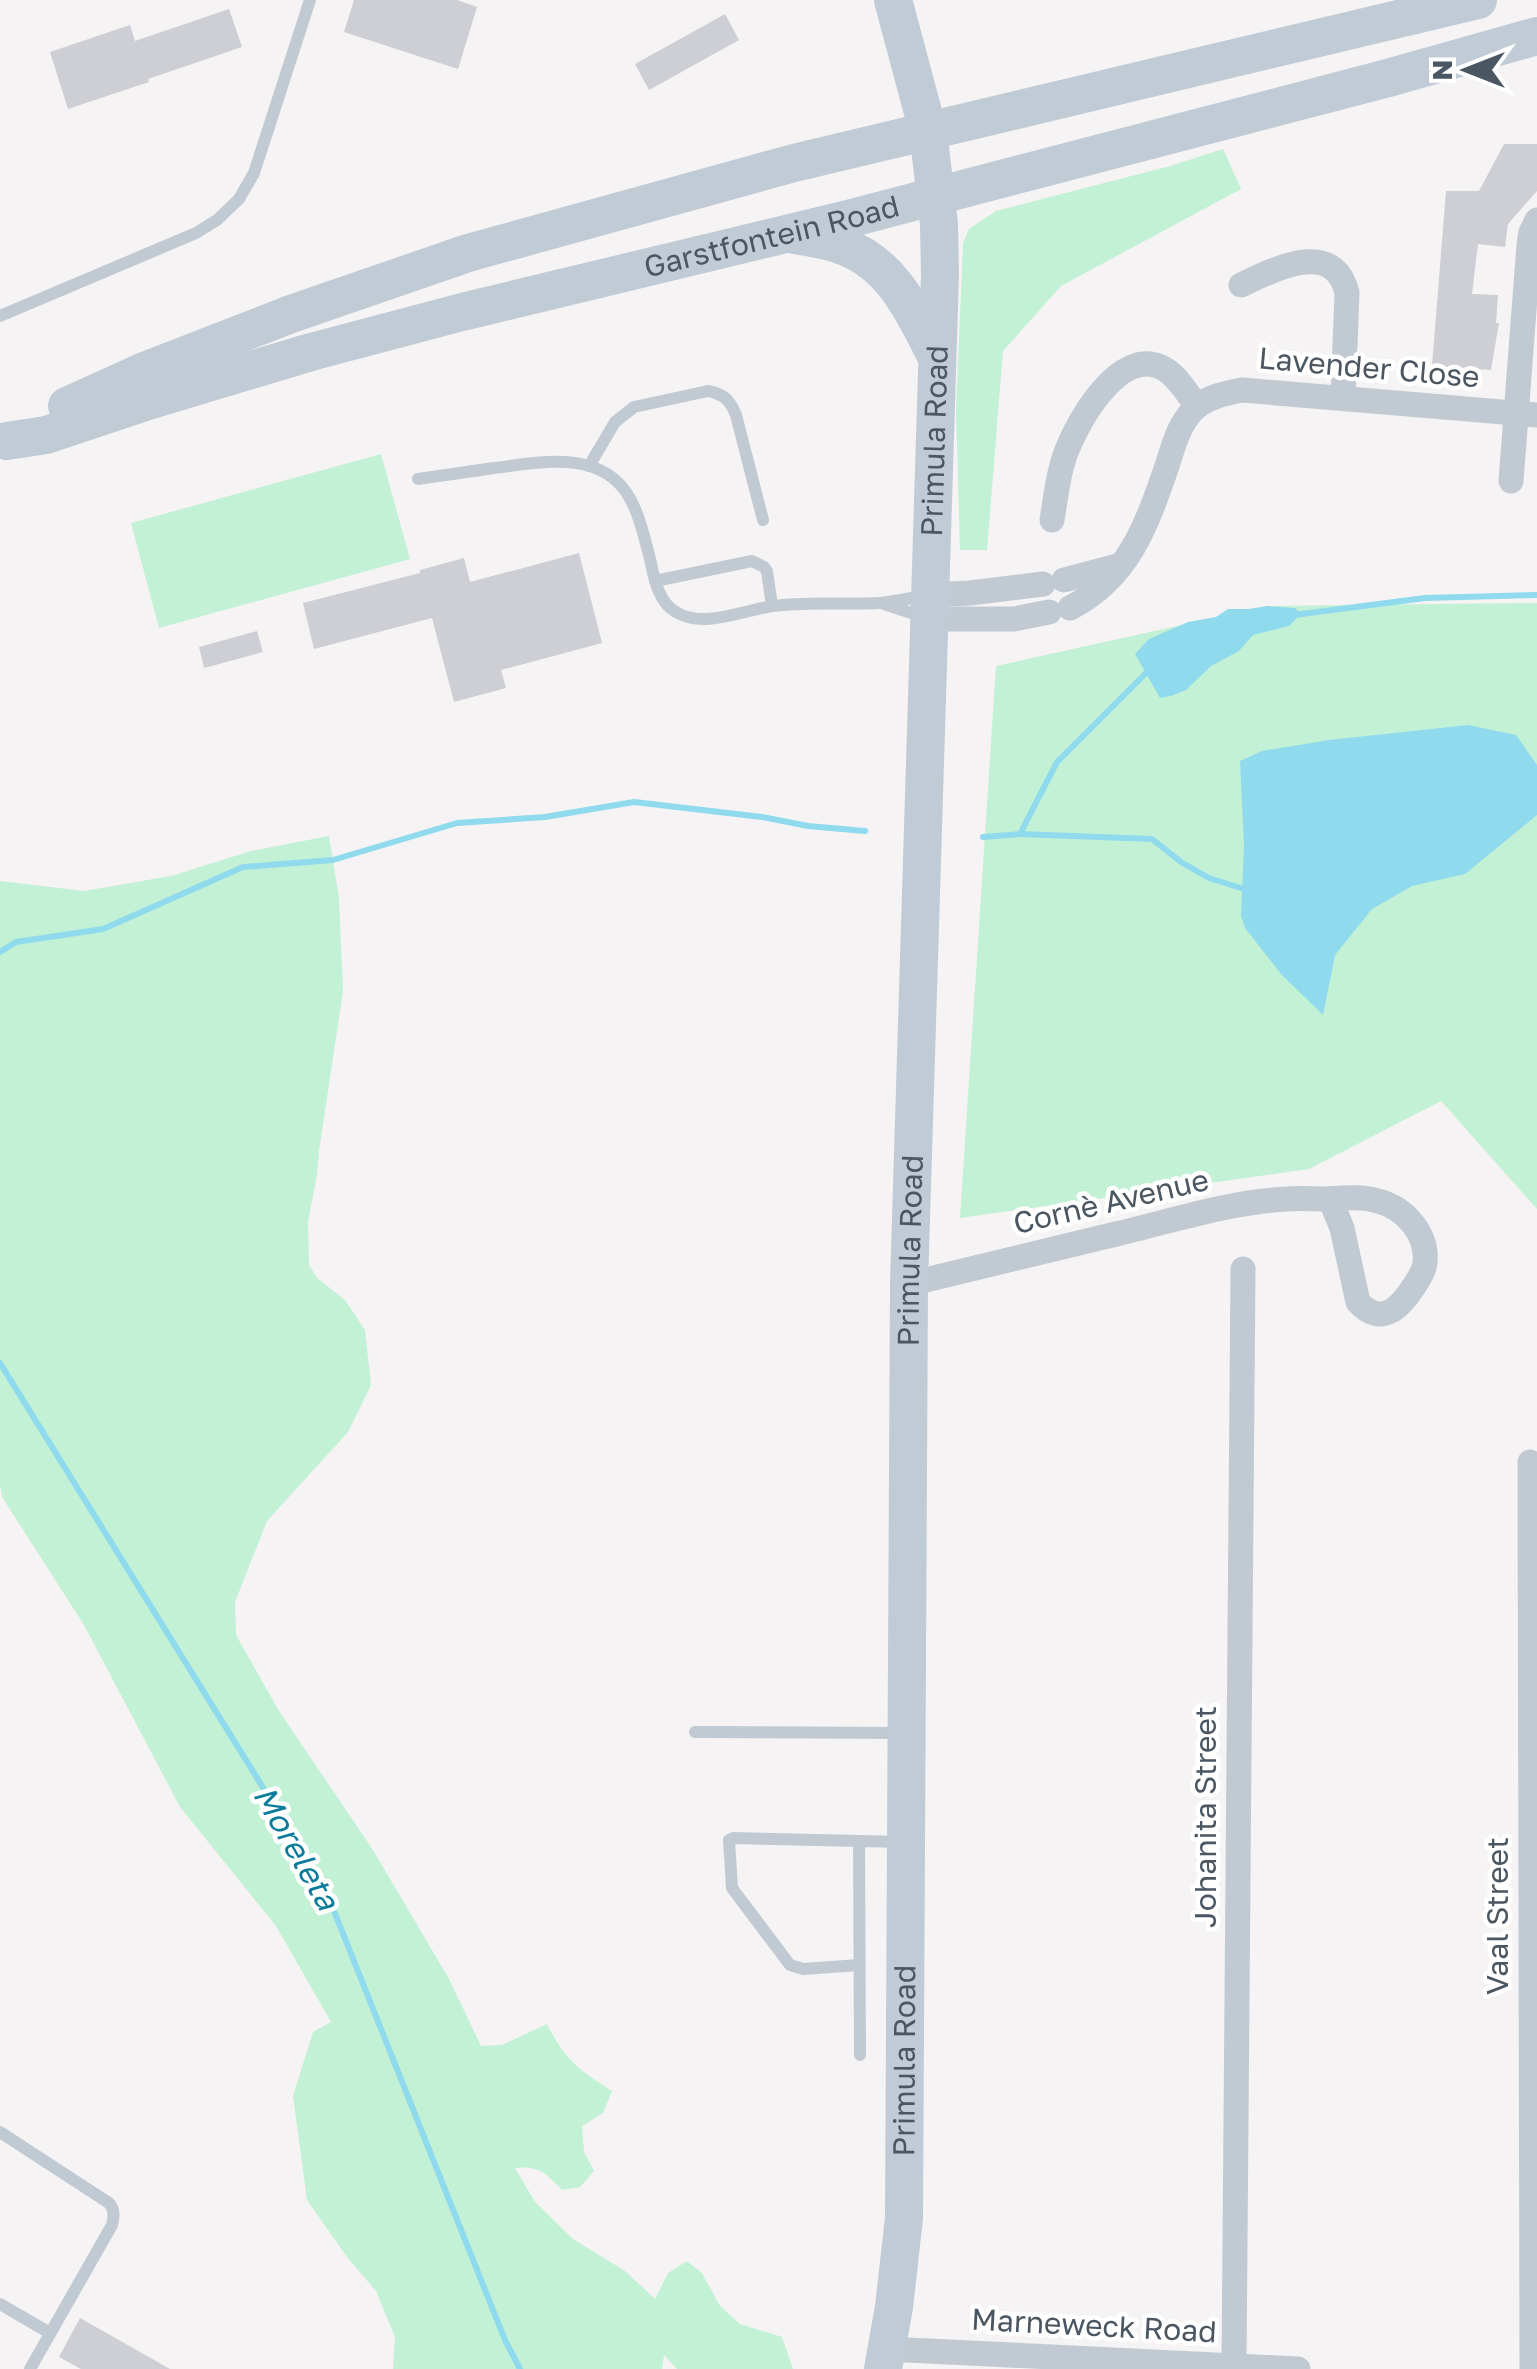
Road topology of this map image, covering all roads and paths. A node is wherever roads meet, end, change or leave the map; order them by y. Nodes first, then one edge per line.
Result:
1 (310, 0) edge
2 (893, 0) edge
3 (1478, 0) edge
4 (1537, 36) edge
5 (928, 131) junction
6 (937, 196) junction
7 (1537, 220) edge
8 (789, 233) junction
9 (1241, 285) dead end
10 (0, 316) edge
11 (936, 356) junction
12 (1343, 397) junction
13 (1198, 406) junction
14 (1527, 414) edge
15 (4, 442) edge
16 (589, 466) junction
17 (418, 479) dead end
18 (1511, 480) dead end
19 (763, 520) dead end
20 (1052, 520) dead end
21 (1121, 565) junction
22 (655, 581) junction
23 (994, 591) junction
24 (882, 603) junction
25 (772, 606) junction
26 (929, 607) junction
27 (993, 620) junction
28 (1330, 1198) junction
29 (1242, 1268) dead end
30 (908, 1284) junction
31 (1530, 1462) dead end
32 (695, 1732) dead end
33 (907, 1732) junction
34 (859, 1841) junction
35 (906, 1842) junction
36 (860, 1965) junction
37 (860, 2054) dead end
38 (0, 2132) edge
39 (0, 2304) edge
40 (50, 2333) junction
41 (885, 2359) edge
42 (1234, 2365) junction
43 (30, 2369) edge
44 (1298, 2369) edge
45 (1532, 2369) edge

1 - 10 lane
2 - 5 main road, Primula Road
3 - 5 main road, Garstfontein Road
4 - 6 main road, Garstfontein Road
5 - 6 main road, Primula Road
5 - 15 main road, Garstfontein Road
6 - 8 main road, Garstfontein Road
6 - 11 main road, Primula Road
7 - 14 street
8 - 11 main road
8 - 15 main road, Garstfontein Road
9 - 12 street
11 - 26 main road, Primula Road
12 - 13 street, Lavender Close
12 - 14 street, Lavender Close
13 - 20 street
13 - 21 street
14 - 18 street
16 - 17 lane
16 - 19 lane
16 - 22 lane
21 - 23 street
21 - 27 street
22 - 25 lane
22 - 25 lane
23 - 26 street
23 - 27 lane
24 - 25 lane
24 - 26 lane
24 - 26 lane
26 - 27 street
26 - 30 main road, Primula Road
28 - 28 street, Cornè Avenue
28 - 30 street, Cornè Avenue
29 - 42 street, Johanita Street
30 - 33 main road, Primula Road
31 - 45 street, Vaal Street
32 - 33 lane
33 - 35 main road, Primula Road
34 - 35 lane
34 - 36 lane
34 - 36 lane
35 - 41 main road, Primula Road
36 - 37 lane
38 - 40 lane
39 - 40 lane
40 - 43 lane
41 - 42 street, Marneweck Road
42 - 44 street, Marneweck Road

